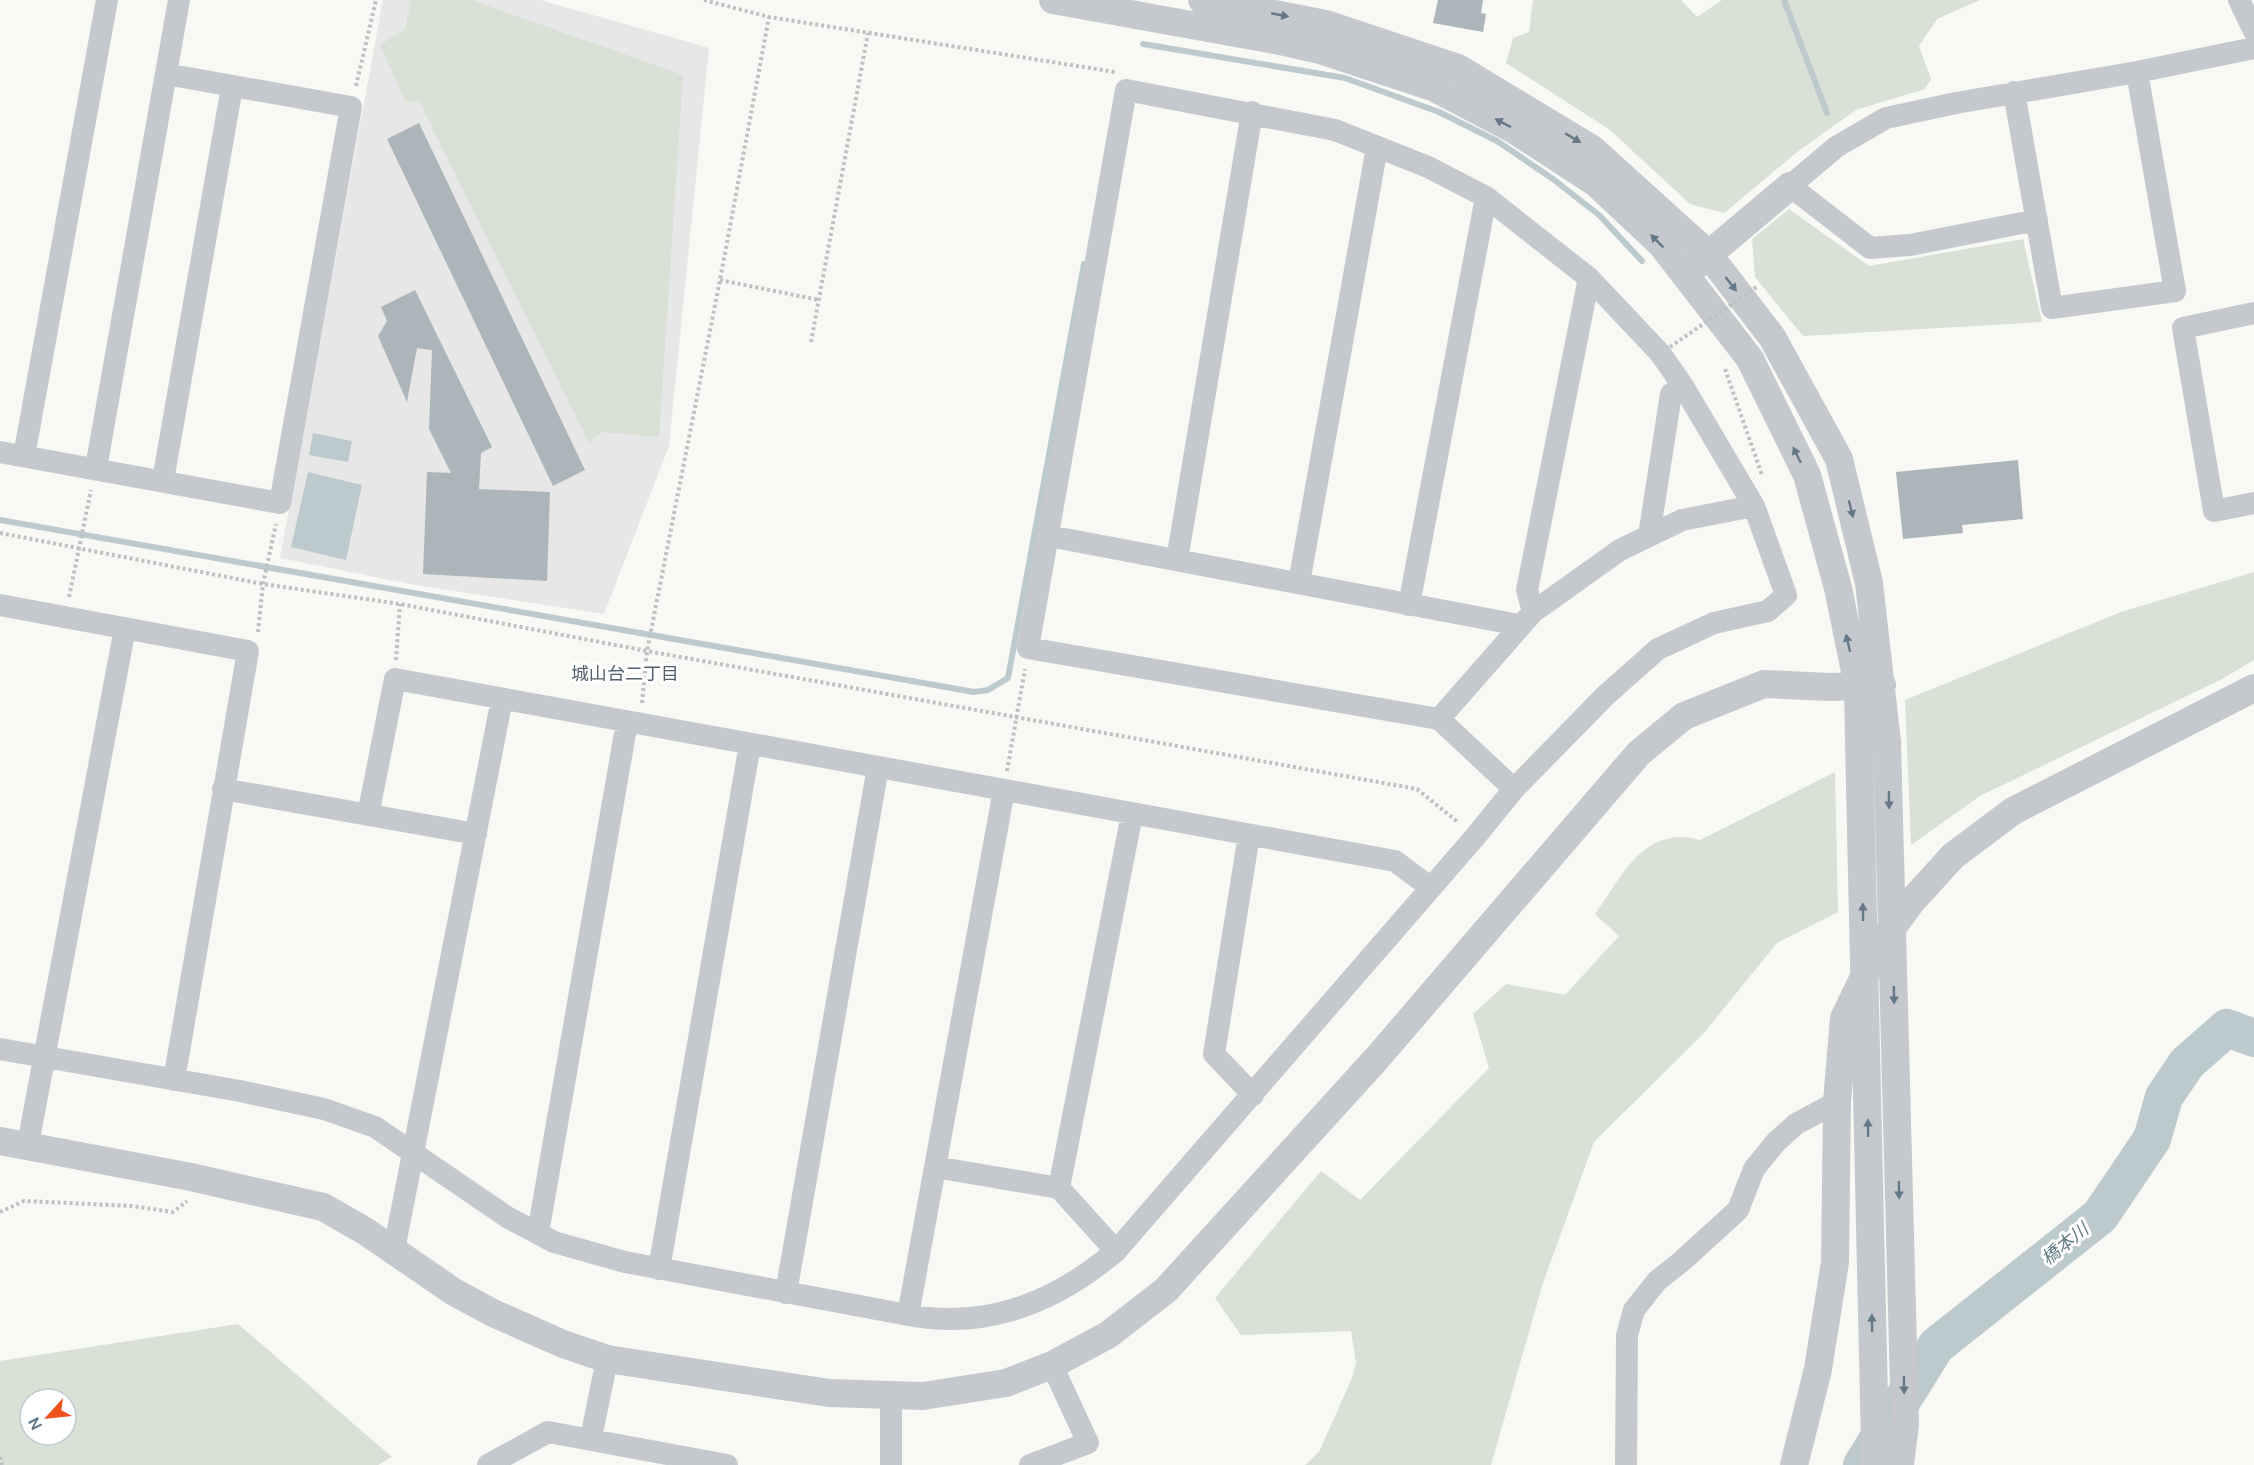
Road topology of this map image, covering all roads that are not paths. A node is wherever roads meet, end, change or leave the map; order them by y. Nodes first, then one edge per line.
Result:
1 (107, 0) edge
2 (179, 0) edge
3 (1053, 0) edge
4 (1202, 0) edge
5 (2239, 0) edge
6 (1325, 24) edge
7 (2254, 30) edge
8 (2254, 48) edge
9 (2137, 72) junction
10 (166, 74) junction
11 (232, 87) junction
12 (2014, 92) junction
13 (1252, 112) junction
14 (1377, 147) junction
15 (1790, 186) junction
16 (1486, 197) junction
17 (2037, 220) junction
18 (1708, 254) junction
19 (1685, 275) junction
20 (1589, 278) junction
21 (2254, 313) edge
22 (1683, 386) junction
23 (0, 452) edge
24 (24, 456) junction
25 (96, 468) junction
26 (163, 480) junction
27 (2254, 503) edge
28 (1754, 506) junction
29 (1049, 536) junction
30 (1649, 536) junction
31 (1177, 560) junction
32 (1299, 583) junction
33 (0, 605) edge
34 (1409, 605) junction
35 (1526, 619) junction
36 (125, 628) junction
37 (1870, 686) junction
38 (2254, 688) edge
39 (502, 699) junction
40 (1439, 719) junction
41 (634, 723) junction
42 (750, 744) junction
43 (879, 767) junction
44 (223, 789) junction
45 (1514, 789) junction
46 (1004, 790) junction
47 (1132, 814) junction
48 (368, 815) junction
49 (476, 834) junction
50 (1250, 835) junction
51 (1431, 888) junction
52 (0, 1049) edge
53 (46, 1057) junction
54 (174, 1080) junction
55 (1253, 1095) junction
56 (1837, 1102) junction
57 (0, 1141) edge
58 (28, 1144) junction
59 (413, 1155) junction
60 (935, 1167) junction
61 (1059, 1188) junction
62 (538, 1233) junction
63 (394, 1250) junction
64 (1116, 1251) junction
65 (659, 1269) junction
66 (786, 1293) junction
67 (908, 1316) junction
68 (607, 1359) junction
69 (1052, 1365) junction
70 (891, 1394) junction
71 (591, 1438) junction
72 (488, 1465) edge
73 (727, 1465) edge
74 (891, 1465) edge
75 (1030, 1465) edge
76 (1626, 1465) edge
77 (1794, 1465) edge
78 (1873, 1465) edge
79 (1900, 1465) edge

1 - 24 street
2 - 10 street
3 - 6 street
4 -> 6 street
5 - 7 street
6 -> 18 street
19 -> 6 street
8 - 9 street
9 - 12 street
9 - 17 street
10 - 11 street
10 - 25 street
11 - 26 street
11 - 26 street
12 - 15 street
12 - 17 street
13 - 14 street
13 - 29 street
13 - 31 street
14 - 16 street
14 - 32 street
15 - 17 street
15 - 18 street
16 - 20 street
16 - 34 street
18 - 19 street
18 -> 37 street
37 -> 19 street
20 - 22 street
20 - 35 street
21 - 27 street
22 - 28 street
22 - 30 street
23 - 24 street
24 - 25 street
25 - 26 street
28 - 30 street
28 - 45 street
29 - 31 street
29 - 40 street
30 - 35 street
31 - 32 street
32 - 34 street
33 - 36 street
34 - 35 street
35 - 40 street
36 - 44 street
36 - 53 street
37 - 69 street
78 -> 37 street, bridge
37 -> 79 street, bridge
38 - 56 street
39 - 41 street
39 - 48 street
39 - 49 street
40 - 45 street
41 - 42 street
41 - 62 street
42 - 43 street
42 - 65 street
43 - 46 street
43 - 66 street
44 - 48 street
44 - 54 street
45 - 51 street
46 - 47 street
46 - 60 street
47 - 50 street
47 - 61 street
48 - 49 street
49 - 59 street
50 - 51 street
50 - 55 street
51 - 55 street
52 - 53 street
53 - 54 street
53 - 58 street
54 - 59 street
55 - 64 street
56 - 76 street
56 - 77 street
57 - 58 street
58 - 63 street
59 - 62 street
59 - 63 street
60 - 61 street
60 - 67 street
61 - 64 street
62 - 65 street
63 - 68 street
64 - 67 street
65 - 66 street
66 - 67 street
68 - 70 street
68 - 71 street
69 - 70 street
69 - 75 street
70 - 74 street
71 - 72 street
71 - 73 street

